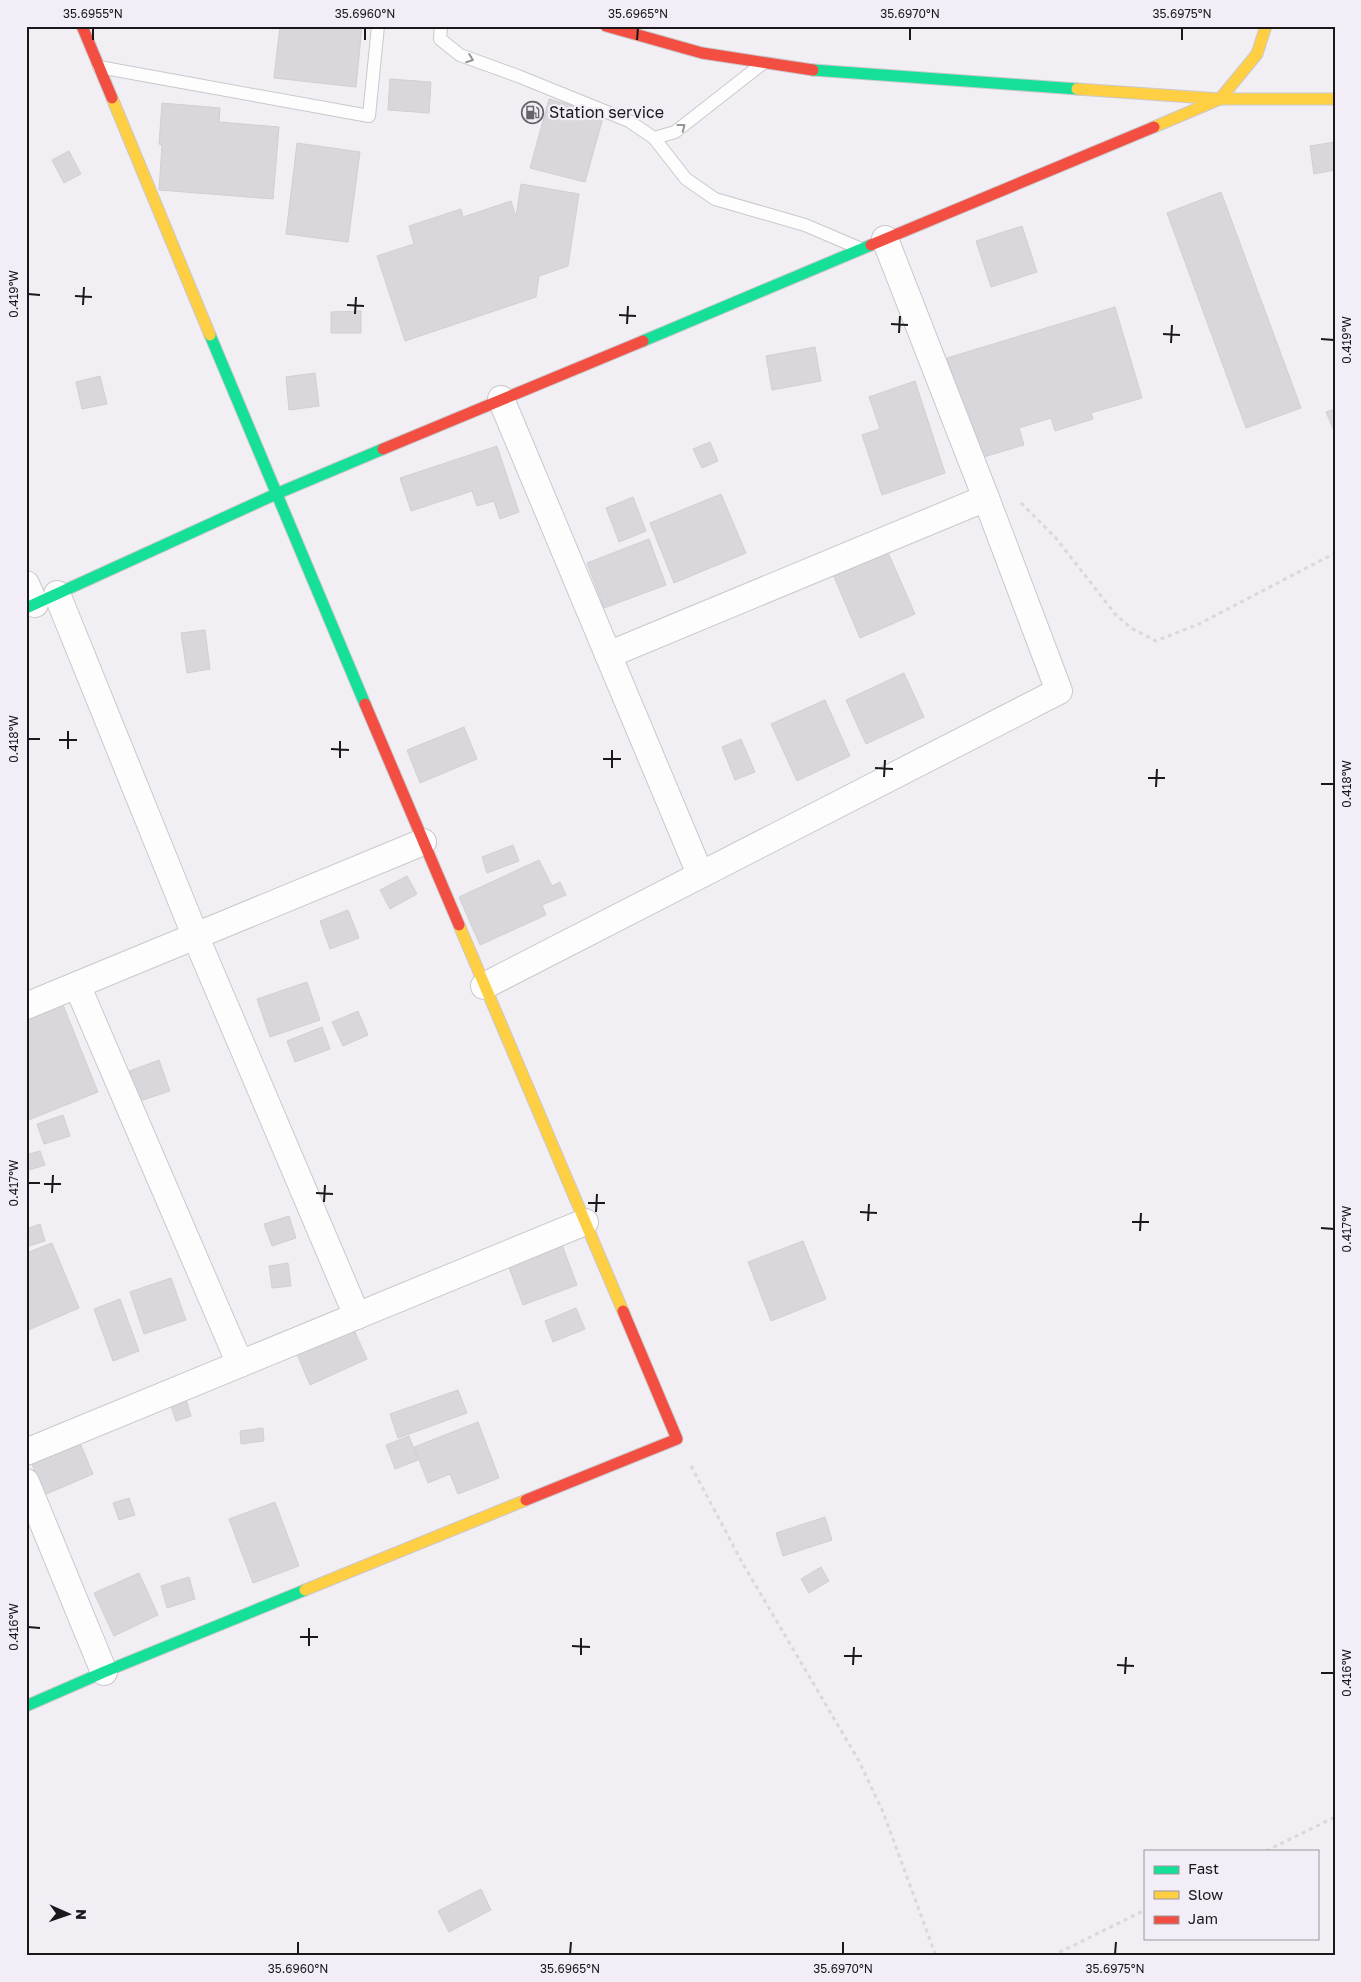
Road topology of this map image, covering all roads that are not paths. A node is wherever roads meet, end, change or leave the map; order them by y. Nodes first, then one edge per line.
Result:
1 (82, 26) edge
2 (378, 26) edge
3 (440, 26) edge
4 (606, 26) edge
5 (1266, 26) edge
6 (764, 63) junction
7 (99, 67) junction
8 (1335, 99) edge
9 (1220, 100) junction
10 (654, 138) junction
11 (873, 244) junction
12 (500, 399) junction
13 (276, 494) junction
14 (986, 498) junction
15 (36, 598) edge
16 (608, 655) junction
17 (424, 842) junction
18 (700, 874) junction
19 (195, 935) junction
20 (77, 985) junction
21 (484, 986) junction
22 (26, 1006) edge
23 (584, 1222) junction
24 (357, 1316) junction
25 (240, 1364) junction
26 (26, 1452) edge
27 (26, 1482) edge
28 (104, 1672) junction
29 (26, 1706) edge

1 - 7 street
2 - 7 lane
3 -> 10 lane
4 - 6 street
5 - 9 street
6 - 9 street
10 -> 6 lane
7 - 13 street
8 - 9 street
9 - 11 street
10 - 11 lane
11 - 12 street
11 - 14 street
12 - 13 street
12 - 16 street
13 - 15 street
13 - 17 street
14 - 16 street
14 - 18 street
15 - 19 street
16 - 18 street
17 - 19 street
17 - 21 street
18 - 21 street
19 - 20 street
19 - 24 street
20 - 22 street
20 - 25 street
21 - 23 street
23 - 24 street
23 - 28 street
24 - 25 street
25 - 26 street
27 - 28 street
28 - 29 street

